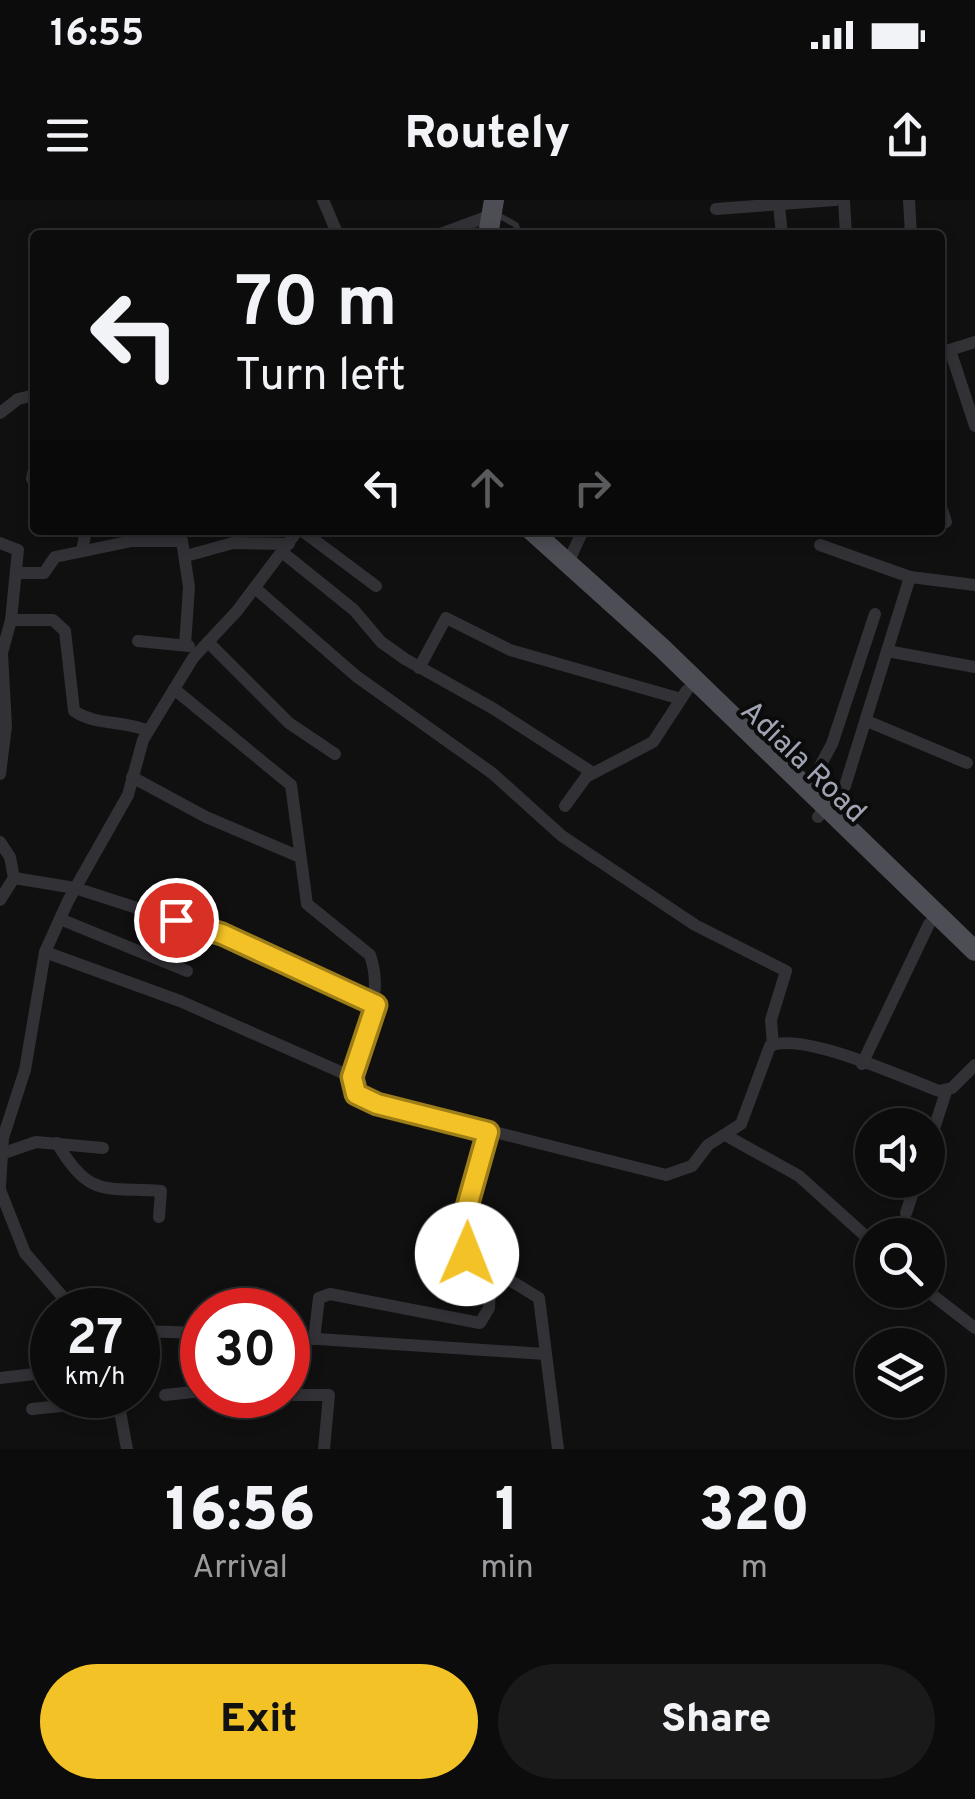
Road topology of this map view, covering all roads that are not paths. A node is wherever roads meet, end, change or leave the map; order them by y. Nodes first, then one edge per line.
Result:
1 (324, 200) edge
2 (835, 200) edge
3 (844, 200) edge
4 (910, 200) edge
5 (780, 206) junction
6 (716, 209) dead end
7 (492, 216) edge
8 (336, 230) edge
9 (452, 230) edge
10 (517, 230) edge
11 (782, 230) edge
12 (846, 230) edge
13 (911, 230) edge
14 (975, 342) edge
15 (945, 352) edge
16 (30, 396) edge
17 (0, 413) edge
18 (975, 426) edge
19 (945, 519) edge
20 (946, 522) dead end
21 (85, 535) edge
22 (296, 535) edge
23 (307, 535) edge
24 (536, 535) edge
25 (582, 535) edge
26 (0, 544) edge
27 (820, 544) dead end
28 (286, 548) junction
29 (82, 550) junction
30 (186, 556) junction
31 (568, 563) junction
32 (16, 574) junction
33 (910, 577) junction
34 (975, 585) edge
35 (376, 586) dead end
36 (255, 588) junction
37 (599, 590) junction
38 (875, 614) dead end
39 (11, 620) junction
40 (138, 641) dead end
41 (185, 645) junction
42 (204, 645) junction
43 (888, 651) junction
44 (975, 667) edge
45 (419, 668) junction
46 (174, 689) junction
47 (684, 695) junction
48 (2, 710) edge
49 (867, 721) junction
50 (148, 731) junction
51 (335, 754) dead end
52 (968, 763) dead end
53 (593, 773) junction
54 (0, 774) edge
55 (132, 777) junction
56 (807, 790) junction
57 (564, 806) dead end
58 (822, 812) junction
59 (0, 842) edge
60 (300, 857) junction
61 (14, 878) junction
62 (75, 888) junction
63 (0, 900) edge
64 (60, 919) junction
65 (929, 924) junction
66 (975, 951) edge
67 (44, 952) junction
68 (975, 968) edge
69 (187, 971) dead end
70 (376, 1005) junction
71 (773, 1045) junction
72 (862, 1064) junction
73 (975, 1064) edge
74 (352, 1077) junction
75 (946, 1092) junction
76 (941, 1108) edge
77 (488, 1132) junction
78 (727, 1136) junction
79 (57, 1143) junction
80 (103, 1148) dead end
81 (4, 1153) junction
82 (0, 1189) edge
83 (911, 1198) edge
84 (906, 1214) dead end
85 (159, 1217) dead end
86 (855, 1227) edge
87 (492, 1270) junction
88 (55, 1288) edge
89 (945, 1305) edge
90 (975, 1328) edge
91 (310, 1339) edge
92 (314, 1339) junction
93 (544, 1354) junction
94 (30, 1375) edge
95 (0, 1378) edge
96 (180, 1393) edge
97 (165, 1395) dead end
98 (310, 1395) edge
99 (122, 1418) edge
100 (127, 1449) edge
101 (324, 1449) edge
102 (558, 1449) edge

1 - 8 street
2 - 5 street
3 - 12 street
4 - 13 street
5 - 6 street
5 - 11 street
7 - 9 street
7 - 10 lane
14 - 15 street
15 - 18 street
16 - 17 street
19 - 20 street
21 - 29 street
22 - 28 street
23 - 35 street
24 - 31 main road, Adiala Road
25 - 31 street
26 - 32 street
27 - 33 street
28 - 30 street
28 - 36 street
28 - 45 street
29 - 30 street
29 - 32 street
30 - 41 street
31 - 37 main road, Adiala Road
32 - 39 street
33 - 34 street
33 - 43 street
36 - 42 street
36 - 71 street
37 - 47 main road, Adiala Road
37 - 56 main road, Adiala Road
38 - 56 street
39 - 48 street
39 - 50 street
40 - 41 street
41 - 42 street
42 - 46 street
42 - 51 street
43 - 44 street
43 - 49 street
45 - 47 street
45 - 53 street
46 - 50 street
46 - 60 street
47 - 53 street
47 - 58 main road, Adiala Road
48 - 54 street
49 - 52 street
49 - 58 street
50 - 55 street
53 - 57 street
55 - 60 street
55 - 62 street
56 - 58 main road, Adiala Road
58 - 65 main road, Adiala Road
58 - 66 main road, Adiala Road
59 - 61 street
60 - 70 street
61 - 62 street
61 - 63 street
62 - 64 street
62 - 70 street
64 - 67 street
64 - 69 street
65 - 68 main road, Adiala Road
65 - 72 street
67 - 74 street
67 - 81 street
70 - 74 street
71 - 72 street
71 - 78 street
72 - 75 street
73 - 75 street
74 - 77 street
75 - 76 street
77 - 78 street
77 - 87 street
78 - 86 street
79 - 80 street
79 - 81 street
79 - 85 street
81 - 82 street
82 - 88 street
83 - 84 street
87 - 92 street
87 - 93 street
89 - 90 street
91 - 92 street
92 - 93 street
93 - 102 street
94 - 95 street
96 - 97 street
98 - 101 street
99 - 100 street

